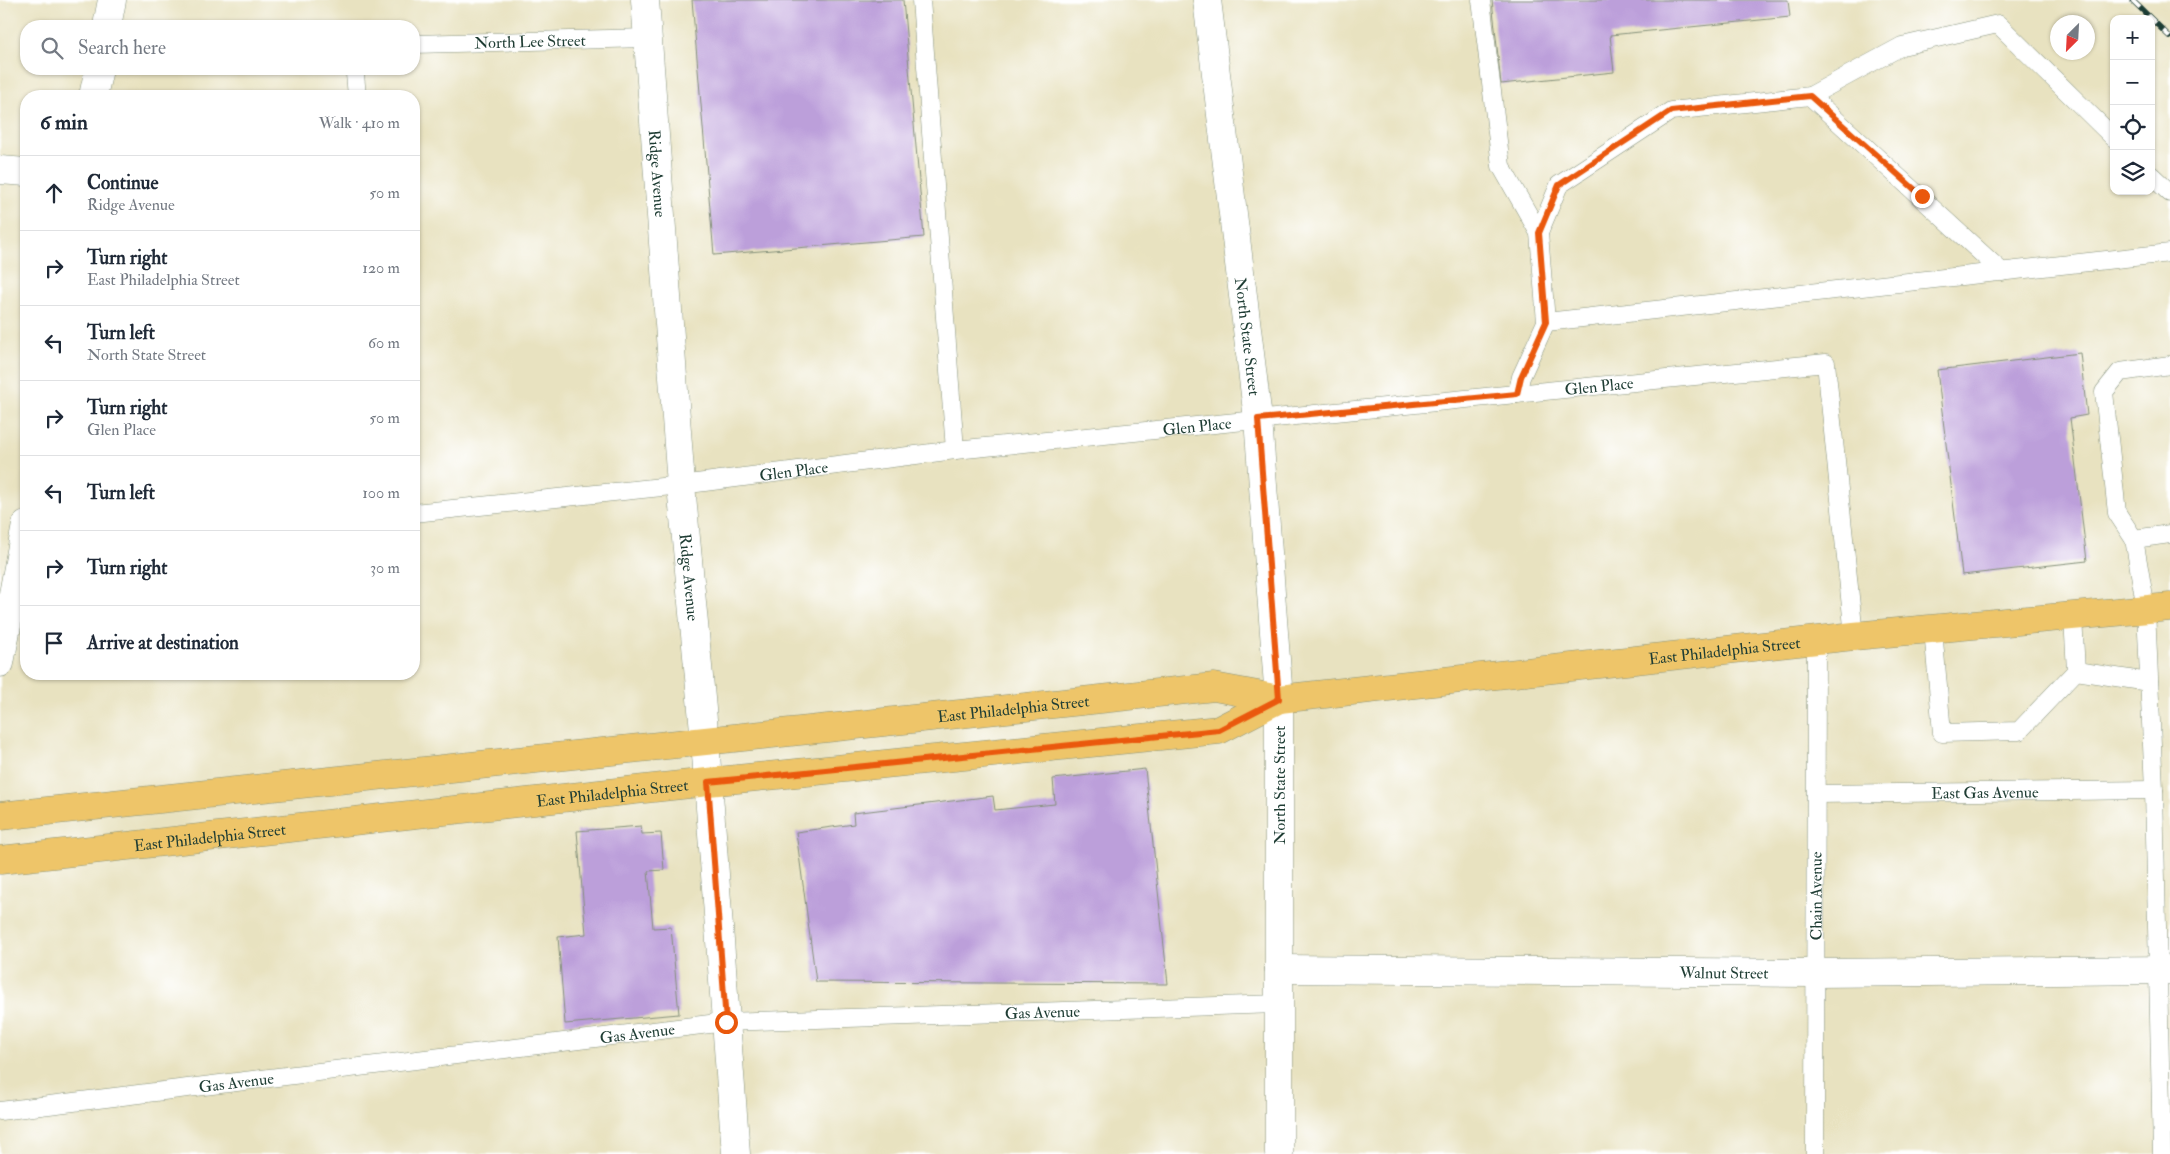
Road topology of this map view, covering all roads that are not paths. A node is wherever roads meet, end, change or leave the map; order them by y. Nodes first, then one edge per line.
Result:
1 (112, 0) edge
2 (645, 0) edge
3 (921, 0) edge
4 (1207, 0) edge
5 (1481, 0) edge
6 (108, 20) edge
7 (647, 38) junction
8 (420, 44) edge
9 (97, 75) edge
10 (355, 75) edge
11 (94, 90) edge
12 (356, 90) edge
13 (1810, 96) junction
14 (2110, 134) edge
15 (0, 170) edge
16 (20, 172) edge
17 (2155, 179) edge
18 (2170, 193) edge
19 (1539, 233) junction
20 (2170, 253) edge
21 (2002, 272) junction
22 (1546, 322) junction
23 (2170, 365) edge
24 (1517, 394) junction
25 (1258, 419) junction
26 (955, 450) junction
27 (681, 485) junction
28 (420, 512) edge
29 (2170, 534) edge
30 (2134, 539) junction
31 (20, 569) edge
32 (2158, 608) edge
33 (2073, 617) junction
34 (5, 622) edge
35 (1933, 629) junction
36 (1854, 636) junction
37 (1816, 640) junction
38 (0, 663) edge
39 (2076, 670) junction
40 (2149, 682) junction
41 (1279, 699) junction
42 (705, 741) junction
43 (708, 782) junction
44 (2154, 790) junction
45 (1816, 794) junction
46 (0, 816) edge
47 (0, 860) edge
48 (1279, 969) junction
49 (2164, 970) edge
50 (1815, 973) junction
51 (1279, 1004) junction
52 (726, 1022) junction
53 (0, 1111) edge
54 (736, 1154) edge
55 (1279, 1154) edge
56 (1815, 1154) edge
57 (2162, 1154) edge

1 - 6 street
2 - 7 street, Ridge Avenue
3 - 26 lane
4 - 25 street, North State Street
5 - 19 lane
7 - 8 lane, North Lee Street
7 - 27 street, Ridge Avenue
9 - 11 street
10 - 12 lane
13 - 14 lane
13 - 19 lane
13 - 21 lane
15 - 16 street
17 - 18 lane
19 - 22 lane
20 - 21 lane
21 - 22 lane
22 - 24 lane
23 - 30 lane
24 - 25 lane, Glen Place
24 - 36 lane, Glen Place
25 - 26 lane, Glen Place
25 - 41 street, North State Street
26 - 27 lane, Glen Place
27 - 28 lane, Glen Place
27 - 42 street, Ridge Avenue
29 - 30 lane
30 - 32 lane
31 - 34 street
32 - 33 main road, East Philadelphia Street
32 - 40 lane
33 - 35 main road, East Philadelphia Street
33 - 39 lane
34 - 38 street
35 - 36 main road, East Philadelphia Street
35 - 39 lane
36 - 37 main road, East Philadelphia Street
37 - 41 main road, East Philadelphia Street
37 - 45 lane, Chain Avenue
39 - 40 lane
40 - 44 lane
41 - 42 main road, East Philadelphia Street
41 - 43 main road, East Philadelphia Street
41 - 48 street, North State Street
42 - 43 street, Ridge Avenue
42 - 46 main road, East Philadelphia Street
43 - 47 main road, East Philadelphia Street
43 - 52 street, Ridge Avenue
44 - 45 lane, East Gas Avenue
44 - 49 lane
45 - 50 lane, Chain Avenue
48 - 50 street, Walnut Street
48 - 51 street, North State Street
49 - 50 street, Walnut Street
49 - 57 lane
50 - 56 lane, Chain Avenue
51 - 52 lane, Gas Avenue
51 - 55 street, North State Street
52 - 53 lane, Gas Avenue
52 - 54 street, Ridge Avenue

